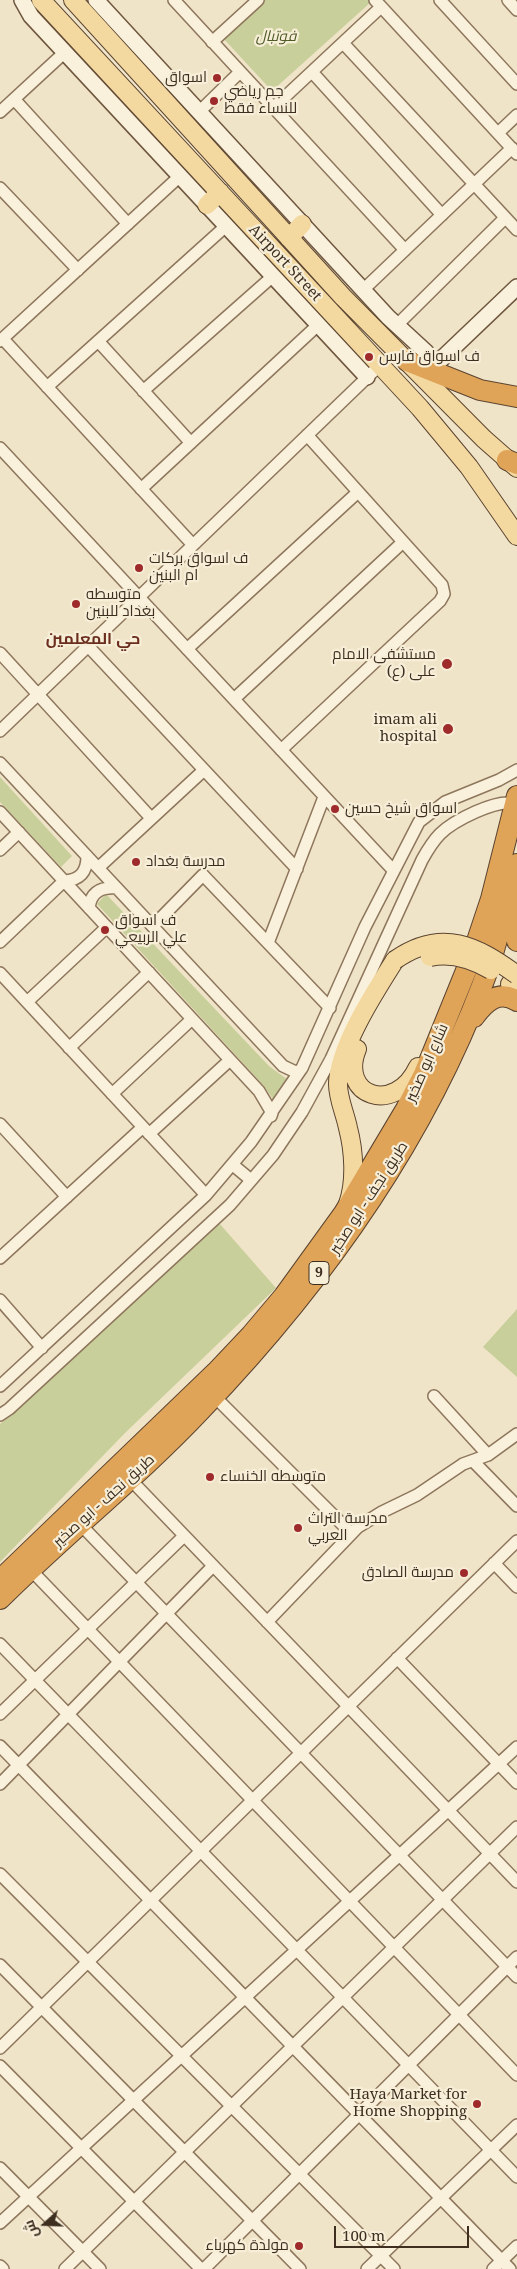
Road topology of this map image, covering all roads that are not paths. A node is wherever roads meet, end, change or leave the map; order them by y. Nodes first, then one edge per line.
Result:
1 (22, 0) edge
2 (41, 0) edge
3 (73, 0) edge
4 (96, 0) edge
5 (174, 0) edge
6 (440, 0) edge
7 (251, 2) edge
8 (378, 3) edge
9 (212, 42) junction
10 (343, 43) junction
11 (65, 52) junction
12 (240, 72) junction
13 (312, 72) junction
14 (515, 78) edge
15 (14, 99) junction
16 (273, 108) junction
17 (0, 112) edge
18 (199, 112) junction
19 (517, 116) edge
20 (498, 133) junction
21 (514, 151) edge
22 (180, 176) junction
23 (474, 184) junction
24 (0, 188) edge
25 (220, 192) junction
26 (207, 205) junction
27 (442, 214) junction
28 (505, 218) junction
29 (128, 224) junction
30 (302, 224) junction
31 (226, 226) junction
32 (517, 230) edge
33 (290, 238) junction
34 (405, 250) junction
35 (78, 270) junction
36 (273, 276) junction
37 (517, 287) edge
38 (363, 290) junction
39 (318, 325) junction
40 (396, 326) junction
41 (1, 340) edge
42 (98, 341) junction
43 (407, 361) junction
44 (380, 365) junction
45 (428, 369) junction
46 (367, 377) junction
47 (47, 387) junction
48 (143, 391) junction
49 (517, 396) edge
50 (307, 435) junction
51 (191, 443) junction
52 (0, 448) edge
53 (514, 464) edge
54 (141, 489) junction
55 (358, 492) junction
56 (517, 536) edge
57 (403, 542) junction
58 (193, 545) junction
59 (139, 597) junction
60 (88, 646) junction
61 (188, 650) junction
62 (0, 653) edge
63 (38, 694) junction
64 (234, 699) junction
65 (0, 731) edge
66 (281, 750) junction
67 (0, 763) edge
68 (204, 770) junction
69 (517, 770) edge
70 (324, 797) junction
71 (516, 800) edge
72 (0, 812) edge
73 (151, 818) junction
74 (18, 832) junction
75 (0, 850) edge
76 (87, 856) junction
77 (98, 868) junction
78 (297, 869) junction
79 (516, 869) edge
80 (393, 870) junction
81 (64, 880) junction
82 (117, 888) junction
83 (89, 908) junction
84 (153, 926) junction
85 (106, 927) junction
86 (517, 941) edge
87 (0, 942) edge
88 (268, 943) junction
89 (398, 965) junction
90 (149, 972) junction
91 (0, 973) edge
92 (515, 987) edge
93 (27, 1002) junction
94 (330, 1008) junction
95 (448, 1015) junction
96 (192, 1019) junction
97 (456, 1046) junction
98 (69, 1048) junction
99 (230, 1060) junction
100 (302, 1068) junction
101 (112, 1094) junction
102 (271, 1116) junction
103 (0, 1124) edge
104 (146, 1130) junction
105 (233, 1165) junction
106 (251, 1180) junction
107 (206, 1195) junction
108 (67, 1196) junction
109 (344, 1212) junction
110 (0, 1258) edge
111 (284, 1296) joint
112 (0, 1300) edge
113 (42, 1348) junction
114 (0, 1386) edge
115 (434, 1396) dead end
116 (202, 1401) junction
117 (0, 1415) edge
118 (170, 1428) junction
119 (517, 1434) edge
120 (488, 1455) junction
121 (474, 1461) junction
122 (128, 1478) junction
123 (517, 1506) edge
124 (79, 1523) junction
125 (351, 1533) junction
126 (184, 1536) junction
127 (517, 1541) edge
128 (494, 1563) junction
129 (213, 1566) junction
130 (30, 1569) junction
131 (0, 1580) edge
132 (136, 1582) junction
133 (517, 1587) edge
134 (0, 1599) edge
135 (166, 1614) junction
136 (267, 1622) junction
137 (88, 1629) junction
138 (0, 1644) edge
139 (397, 1658) junction
140 (120, 1662) junction
141 (35, 1680) junction
142 (348, 1707) junction
143 (0, 1714) edge
144 (68, 1714) junction
145 (0, 1746) edge
146 (517, 1747) edge
147 (301, 1753) junction
148 (498, 1763) junction
149 (18, 1765) junction
150 (517, 1783) edge
151 (0, 1784) edge
152 (253, 1800) junction
153 (447, 1810) junction
154 (517, 1827) edge
155 (201, 1851) junction
156 (399, 1854) junction
157 (490, 1854) junction
158 (0, 1874) edge
159 (517, 1882) edge
160 (151, 1900) junction
161 (349, 1900) junction
162 (443, 1900) junction
163 (394, 1947) junction
164 (296, 1949) junction
165 (517, 1957) edge
166 (88, 1962) junction
167 (0, 1965) edge
168 (507, 1967) junction
169 (517, 1977) edge
170 (245, 1997) junction
171 (343, 1998) junction
172 (42, 2007) junction
173 (459, 2014) junction
174 (293, 2046) junction
175 (0, 2048) edge
176 (181, 2056) junction
177 (408, 2065) junction
178 (0, 2066) edge
179 (517, 2075) edge
180 (133, 2100) junction
181 (232, 2106) junction
182 (359, 2114) junction
183 (517, 2125) edge
184 (81, 2148) junction
185 (491, 2150) junction
186 (185, 2152) junction
187 (0, 2168) edge
188 (299, 2174) junction
189 (517, 2177) edge
190 (28, 2197) junction
191 (441, 2198) junction
192 (134, 2201) junction
193 (252, 2220) junction
194 (0, 2223) edge
195 (517, 2246) edge
196 (83, 2252) junction
197 (381, 2256) junction
198 (502, 2266) edge
199 (65, 2269) edge
200 (100, 2269) edge
201 (202, 2269) edge
202 (300, 2269) edge
203 (367, 2269) edge
204 (394, 2269) edge

1 - 11 street
2 - 25 main road, Airport Street
3 - 33 main road, Airport Street
4 - 18 street
5 - 9 street
6 - 14 street
7 - 9 street
8 - 10 street
8 - 20 street
9 - 12 street
10 - 13 street
10 - 23 street
11 - 15 street
11 - 22 street
12 - 16 street
12 - 18 street
13 - 16 street
13 - 27 street
15 - 17 street
15 - 29 street
16 - 34 street
18 - 30 street
19 - 20 street
20 - 21 street
21 - 23 street
22 - 26 street
22 - 29 street
23 - 27 street
23 - 28 street
24 - 35 street
25 - 26 main road
25 - 44 main road, Airport Street
26 - 31 street
27 - 34 street
28 - 32 street
28 - 40 street
29 - 35 street
30 - 33 main road
30 - 38 street
31 - 36 street
31 - 42 street
33 - 43 main road, Airport Street
34 - 38 street
35 - 41 street
36 - 39 street
36 - 48 street
37 - 45 street
38 - 40 street
39 - 46 street
39 - 51 street
40 - 45 street
41 - 47 street
42 - 47 street
42 - 48 street
43 - 45 highway
43 - 53 main road, Airport Street
44 - 46 street
44 - 56 main road, Airport Street
45 - 49 highway
46 - 50 street
47 - 54 street
48 - 51 street
50 - 55 street
50 - 58 street
51 - 54 street
52 - 59 street
54 - 58 street
55 - 57 street
55 - 61 street
57 - 64 street
57 - 66 street
58 - 59 street
59 - 60 street
59 - 61 street
60 - 63 street
60 - 68 street
61 - 64 street
62 - 63 street
63 - 65 street
63 - 73 street
64 - 66 street
66 - 70 street
67 - 76 street
68 - 73 street
68 - 78 street
69 - 80 street
70 - 78 street
70 - 80 street
71 - 95 highway, شارع ابو صخير / 9
71 - 106 street, شارع ابو صخير / 9
72 - 74 street
73 - 77 street
74 - 75 street
74 - 81 street
76 - 77 street
76 - 81 street
77 - 82 street
78 - 88 street
79 - 86 highway
79 - 97 highway, طريق نجف - ابو صخير / 9
80 - 94 street
81 - 83 street
81 - 87 street
82 - 83 street
82 - 84 street
83 - 85 street
84 - 88 street
84 - 100 street
85 - 90 street
85 - 93 street
88 - 94 street
89 - 92 main road, bridge
89 - 95 main road
89 - 109 main road
90 - 96 street
90 - 98 street
91 - 93 street
92 - 97 highway
93 - 98 street
94 - 100 street
95 - 109 highway, شارع ابو صخير / 9
96 - 99 street
96 - 101 street
97 - 116 highway, طريق نجف - ابو صخير / 9
98 - 101 street
99 - 102 street
99 - 104 street
100 - 102 street
101 - 104 street
102 - 105 street
103 - 108 street
104 - 107 street
104 - 108 street
105 - 106 street
105 - 107 street
106 - 117 street, شارع ابو صخير / 9
107 - 113 street
108 - 110 street
109 - 111 highway, شارع ابو صخير / 9
111 - 116 highway, طريق نجف - ابو صخير / 9
112 - 113 street
113 - 114 street
115 - 120 street
116 - 118 highway, طريق نجف - ابو صخير / 9
116 - 125 street
118 - 122 highway, طريق نجف - ابو صخير / 9
118 - 131 highway, طريق نجف - ابو صخير / 9
119 - 120 street
120 - 121 street
121 - 123 street
121 - 125 street
122 - 124 highway, طريق نجف - ابو صخير / 9
122 - 126 street
124 - 130 highway, طريق نجف - ابو صخير / 9
124 - 132 street
125 - 136 street
126 - 129 street
126 - 132 street
127 - 128 street
128 - 133 street
128 - 139 street
129 - 135 street
129 - 136 street
130 - 134 highway, طريق نجف - ابو صخير / 9
130 - 137 street
132 - 135 street
132 - 137 street
135 - 140 street
135 - 147 street
136 - 142 street
137 - 140 street
137 - 141 street
138 - 141 street
139 - 142 street
139 - 148 street
140 - 144 street
140 - 152 street
141 - 143 street
141 - 144 street
142 - 147 street
142 - 153 street
144 - 149 street
144 - 155 street
145 - 149 street
146 - 148 street
147 - 152 street
147 - 156 street
148 - 150 street
148 - 153 street
149 - 151 street
149 - 160 street
152 - 155 street
152 - 161 street
153 - 156 street
153 - 157 street
154 - 157 street
155 - 160 street
155 - 164 street
156 - 161 street
156 - 162 street
157 - 159 street
157 - 162 street
158 - 166 street
160 - 166 street
160 - 170 street
161 - 163 street
161 - 164 street
162 - 163 street
162 - 168 street
163 - 171 street
163 - 173 street
164 - 170 street
164 - 171 street
165 - 168 street
166 - 172 street
166 - 176 street
167 - 172 street
168 - 169 street
168 - 173 street
170 - 174 street
170 - 176 street
171 - 174 street
171 - 177 street
172 - 175 street
172 - 180 street
173 - 177 street
173 - 179 street
174 - 181 street
174 - 182 street
176 - 180 street
176 - 181 street
177 - 182 street
177 - 185 street
178 - 184 street
180 - 184 street
180 - 186 street
181 - 186 street
181 - 188 street
182 - 188 street
182 - 191 street
183 - 185 street
184 - 190 street
184 - 192 street
185 - 189 street
185 - 191 street
186 - 192 street
186 - 193 street
187 - 190 street
188 - 193 street
188 - 197 street
190 - 194 street
190 - 196 street
191 - 197 street
191 - 198 street
192 - 196 street
192 - 201 street
193 - 201 street
193 - 202 street
195 - 198 street
196 - 199 street
196 - 200 street
197 - 203 street
197 - 204 street

